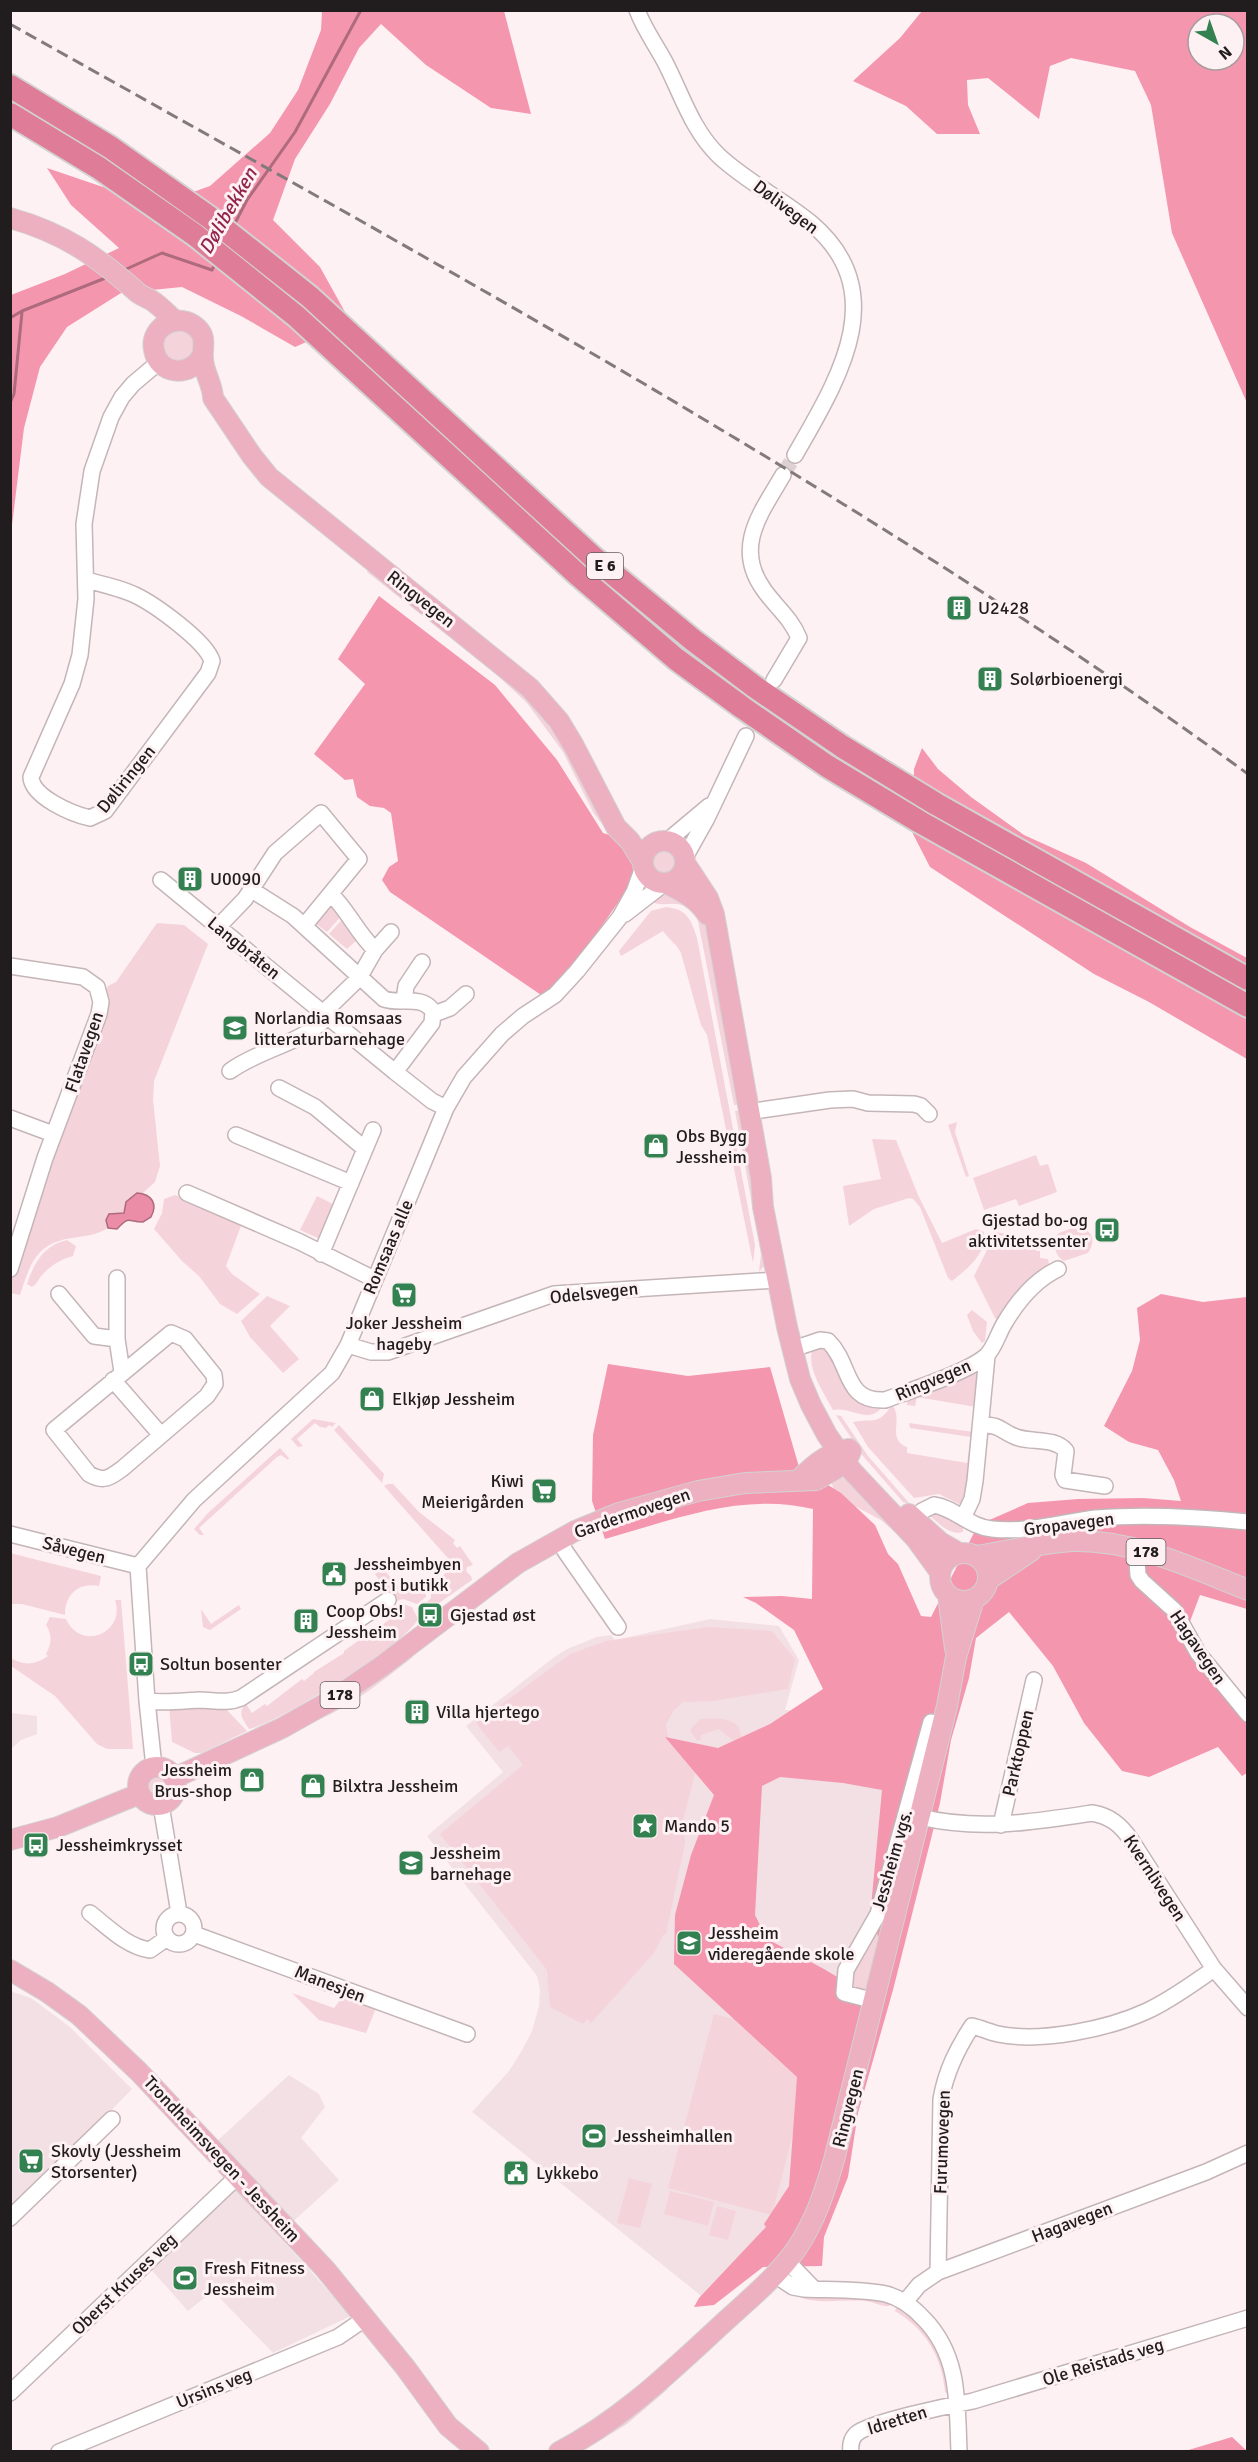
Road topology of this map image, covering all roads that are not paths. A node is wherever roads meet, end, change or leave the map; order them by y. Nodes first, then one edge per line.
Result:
1 (638, 10) edge
2 (10, 86) edge
3 (10, 114) edge
4 (10, 218) edge
5 (140, 295) junction
6 (176, 321) junction
7 (156, 334) junction
8 (202, 356) junction
9 (159, 362) junction
10 (182, 371) junction
11 (213, 398) junction
12 (795, 455) tunnel mouth
13 (783, 475) tunnel mouth
14 (86, 580) junction
15 (774, 680) dead end
16 (746, 736) dead end
17 (712, 804) junction
18 (610, 815) junction
19 (661, 842) junction
20 (684, 861) junction
21 (643, 864) junction
22 (160, 880) dead end
23 (665, 884) junction
24 (252, 890) junction
25 (332, 894) junction
26 (620, 917) junction
27 (304, 926) junction
28 (218, 927) junction
29 (718, 929) junction
30 (391, 932) dead end
31 (375, 950) junction
32 (422, 962) dead end
33 (10, 966) edge
34 (359, 978) junction
35 (1248, 980) edge
36 (466, 994) dead end
37 (404, 1000) junction
38 (1248, 1006) edge
39 (434, 1014) junction
40 (325, 1015) junction
41 (230, 1071) dead end
42 (395, 1072) junction
43 (279, 1088) dead end
44 (446, 1108) junction
45 (748, 1112) junction
46 (929, 1114) dead end
47 (10, 1118) edge
48 (373, 1130) dead end
49 (53, 1134) junction
50 (236, 1135) dead end
51 (365, 1149) junction
52 (761, 1178) junction
53 (351, 1183) junction
54 (187, 1193) dead end
55 (321, 1254) junction
56 (10, 1269) edge
57 (1058, 1269) dead end
58 (117, 1278) dead end
59 (374, 1279) junction
60 (777, 1280) junction
61 (59, 1294) dead end
62 (117, 1339) junction
63 (348, 1345) junction
64 (798, 1348) junction
65 (987, 1356) junction
66 (118, 1376) junction
67 (981, 1425) junction
68 (161, 1435) junction
69 (845, 1454) junction
70 (1105, 1486) dead end
71 (963, 1518) junction
72 (1248, 1522) edge
73 (909, 1523) junction
74 (10, 1534) edge
75 (559, 1539) junction
76 (1040, 1545) junction
77 (1141, 1551) junction
78 (968, 1554) junction
79 (138, 1566) junction
80 (940, 1572) junction
81 (989, 1579) junction
82 (1248, 1590) edge
83 (948, 1595) junction
84 (974, 1599) junction
85 (388, 1600) dead end
86 (618, 1627) dead end
87 (956, 1657) junction
88 (1034, 1680) dead end
89 (147, 1701) junction
90 (1248, 1714) edge
91 (937, 1723) junction
92 (154, 1767) junction
93 (174, 1778) junction
94 (139, 1794) junction
95 (161, 1804) junction
96 (920, 1817) junction
97 (1001, 1825) junction
98 (10, 1840) edge
99 (90, 1913) dead end
100 (179, 1913) junction
101 (194, 1934) junction
102 (167, 1938) junction
103 (1214, 1970) junction
104 (12, 1972) edge
105 (874, 2001) junction
106 (1248, 2008) edge
107 (467, 2034) dead end
108 (112, 2119) dead end
109 (1248, 2153) edge
110 (238, 2175) junction
111 (10, 2218) edge
112 (781, 2268) junction
113 (938, 2272) junction
114 (905, 2302) junction
115 (366, 2318) junction
116 (1248, 2318) edge
117 (10, 2393) edge
118 (957, 2404) junction
119 (448, 2426) junction
120 (59, 2451) edge
121 (457, 2451) edge
122 (478, 2451) edge
123 (560, 2451) edge
124 (851, 2451) edge
125 (958, 2451) edge

1 - 12 street, Dølivegen
2 - 35 highway, E 6
3 - 38 highway, E 6
4 - 5 main road
5 - 6 main road
5 - 7 main road
6 - 7 main road
6 - 8 main road
7 - 9 main road
8 - 10 main road
8 - 11 main road, Ringvegen
9 - 10 main road
9 - 14 street, Døliringen
10 - 11 main road, Ringvegen
11 - 18 main road, Ringvegen
13 - 15 street
14 - 14 street, Døliringen
16 - 17 street
17 - 19 street
17 - 20 street
18 - 19 main road
18 - 21 main road, Ringvegen
19 - 20 main road
19 - 21 main road
20 - 23 main road
20 - 29 main road
21 - 23 main road
21 - 26 street, Romsaas alle
22 - 28 street, Langbråten
23 - 26 street, Romsaas alle
23 - 29 main road
24 - 25 street
24 - 27 street
24 - 28 street
25 - 27 street
25 - 31 street
26 - 44 street, Romsaas alle
27 - 34 street
28 - 40 street, Langbråten
29 - 45 main road
30 - 31 street
31 - 34 street
32 - 37 street
33 - 49 street, Flatavegen
34 - 37 street
34 - 40 street
36 - 39 street
37 - 39 street
39 - 42 street
40 - 41 street
40 - 42 street, Langbråten
42 - 44 street, Langbråten
43 - 51 street
44 - 59 street, Romsaas alle
45 - 46 street
45 - 52 main road
47 - 49 street
48 - 51 street
49 - 56 street, Flatavegen
50 - 53 street
51 - 53 street
52 - 60 main road
52 - 64 main road
53 - 55 street
54 - 55 street
55 - 59 street
57 - 65 street, Ringvegen
58 - 62 street
59 - 63 street, Romsaas alle
60 - 63 street, Odelsvegen
60 - 64 main road
61 - 62 street
62 - 66 street
63 - 79 street, Romsaas alle
64 - 65 street, Ringvegen
64 - 69 main road
65 - 67 street, Ringvegen
66 - 68 street
66 - 68 street
66 - 68 street
67 - 70 street
67 - 71 street, Ringvegen
69 - 73 main road
69 - 75 main road, Gardermovegen / 178
71 - 72 street, Gropavegen
71 - 73 street, Gropavegen
73 - 78 main road
73 - 80 main road
74 - 79 street, Såvegen
75 - 86 street
75 - 93 main road, Gardermovegen / 178
76 - 77 main road, 178
76 - 78 main road, 178
76 - 81 main road
77 - 82 main road, 178
77 - 90 street, Hagavegen
78 - 80 main road
78 - 81 main road
79 - 89 street
80 - 83 main road
81 - 84 main road
83 - 84 main road
83 - 87 main road, Ringvegen
84 - 87 main road, Ringvegen
85 - 89 street
87 - 91 main road, Ringvegen
88 - 97 street, Parktoppen
89 - 92 street
91 - 96 main road, Ringvegen
91 - 105 street, Jessheim vgs.
92 - 93 main road
92 - 94 main road
93 - 95 main road
94 - 95 main road
94 - 98 main road
95 - 100 street
96 - 97 street, Kvernlivegen
96 - 105 main road, Ringvegen
97 - 103 street, Kvernlivegen
99 - 102 street
100 - 101 street
100 - 102 street
101 - 102 street
101 - 107 street, Manesjen
103 - 106 street, Kvernlivegen
103 - 113 street, Furumovegen
104 - 110 main road, Trondheimsvegen - Jessheim
105 - 112 main road, Ringvegen
108 - 111 street
109 - 113 street, Hagavegen
110 - 115 main road, Trondheimsvegen - Jessheim
110 - 117 street, Oberst Kruses veg
112 - 114 street
112 - 123 main road, Ringvegen
113 - 114 street, Hagavegen
114 - 118 street
115 - 119 main road, Trondheimsvegen - Jessheim
115 - 120 street, Ursins veg
116 - 118 street, Ole Reistads veg
118 - 124 street, Idretten
118 - 125 street
119 - 121 main road, Trondheimsvegen - Jessheim
119 - 122 main road, Trondheimsvegen - Jessheim

